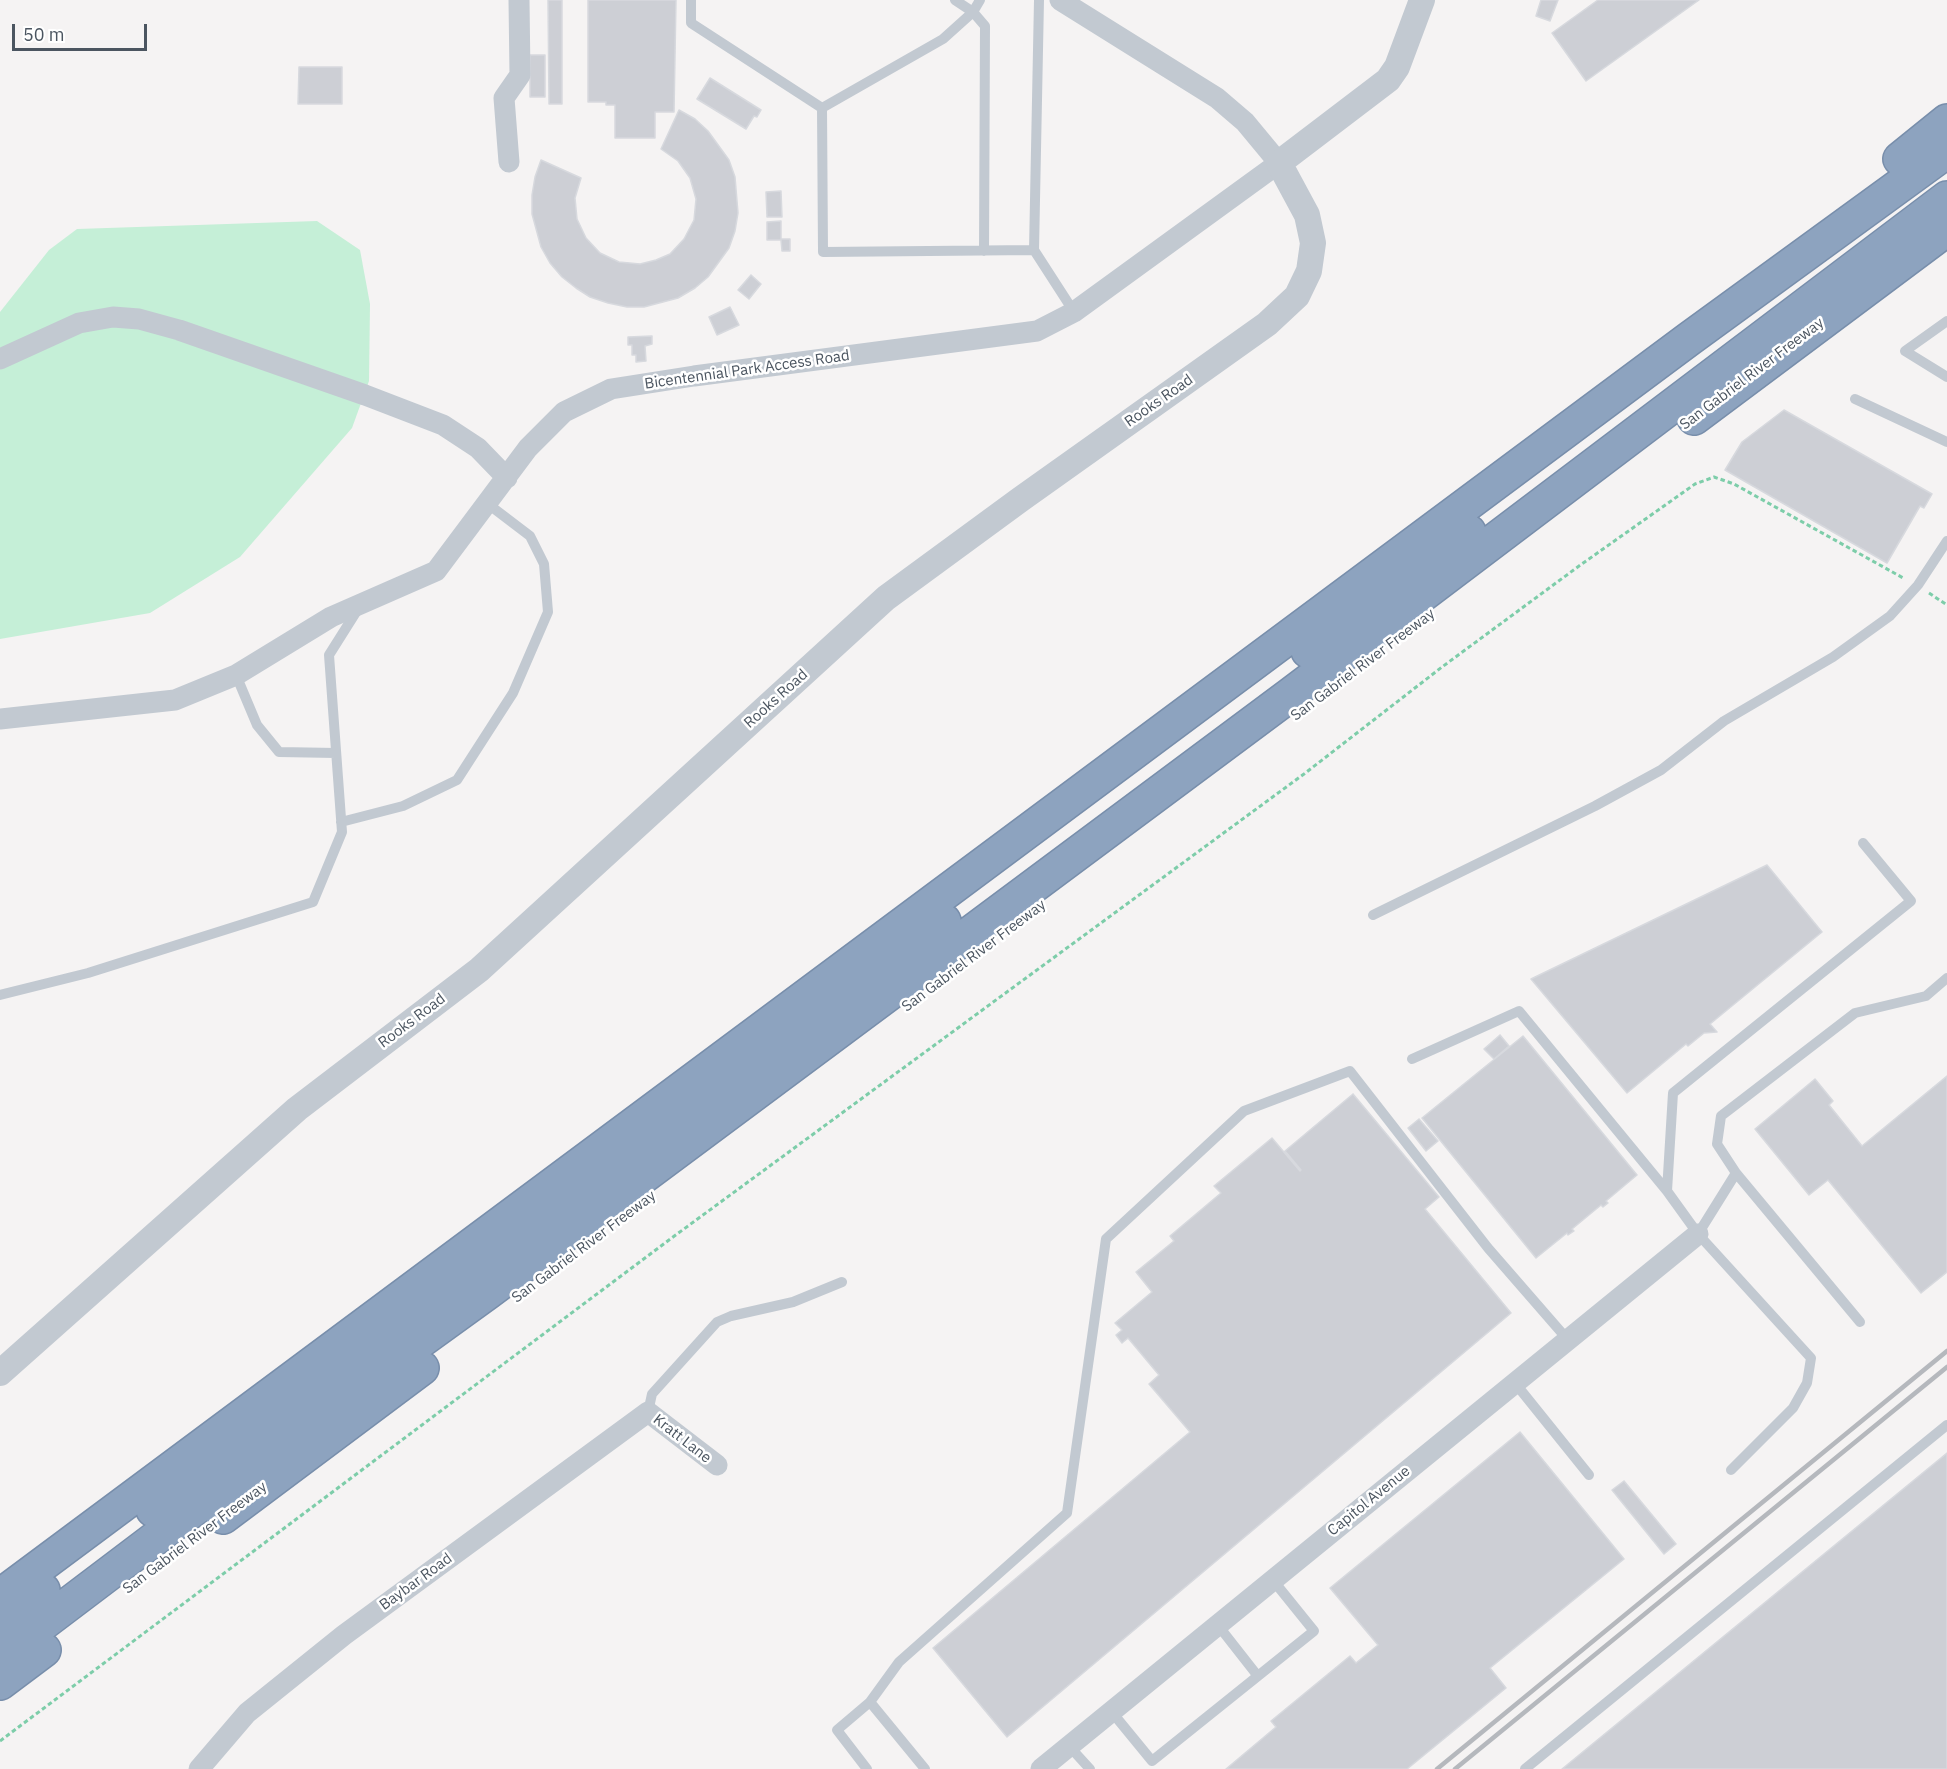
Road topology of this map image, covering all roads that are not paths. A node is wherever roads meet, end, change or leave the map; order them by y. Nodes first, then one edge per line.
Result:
1 (519, 0) edge
2 (691, 0) edge
3 (955, 0) edge
4 (980, 0) edge
5 (1039, 0) edge
6 (1060, 0) edge
7 (1422, 0) edge
8 (973, 12) junction
9 (822, 108) junction
10 (1947, 121) edge
11 (1947, 150) edge
12 (508, 162) dead end
13 (1279, 164) junction
14 (1947, 181) edge
15 (1947, 198) edge
16 (1947, 229) edge
17 (1034, 250) junction
18 (984, 251) junction
19 (1074, 312) junction
20 (1947, 321) edge
21 (1689, 339) junction
22 (0, 359) edge
23 (1947, 377) edge
24 (1856, 399) dead end
25 (1947, 442) edge
26 (507, 478) junction
27 (488, 504) junction
28 (1946, 546) edge
29 (362, 603) junction
30 (236, 675) junction
31 (0, 719) edge
32 (336, 753) junction
33 (341, 822) junction
34 (1863, 843) dead end
35 (1373, 915) dead end
36 (1947, 978) edge
37 (0, 995) edge
38 (1412, 1059) dead end
39 (1736, 1173) junction
40 (1667, 1191) junction
41 (1698, 1234) junction
42 (842, 1282) dead end
43 (1860, 1322) dead end
44 (1568, 1340) junction
45 (0, 1373) edge
46 (1515, 1383) junction
47 (648, 1412) junction
48 (1947, 1425) edge
49 (717, 1465) dead end
50 (1731, 1470) dead end
51 (1589, 1475) dead end
52 (1272, 1580) junction
53 (0, 1596) edge
54 (0, 1623) edge
55 (1217, 1624) junction
56 (0, 1656) edge
57 (1257, 1675) junction
58 (0, 1683) edge
59 (870, 1702) junction
60 (1111, 1711) junction
61 (1069, 1746) junction
62 (199, 1769) edge
63 (867, 1769) edge
64 (925, 1769) edge
65 (1041, 1769) edge
66 (1090, 1769) edge
67 (1525, 1769) edge

1 - 12 street
2 - 9 lane
3 - 8 lane
4 - 8 lane
5 - 17 lane
6 - 13 street
7 - 13 street
8 - 9 lane
8 - 18 lane
9 - 18 lane
10 - 21 highway
11 - 21 highway
13 - 19 street, Bicentennial Park Access Road
13 - 45 street, Rooks Road
14 - 54 highway
15 - 56 highway
16 - 58 highway, San Gabriel River Freeway
17 - 18 lane
17 - 19 lane
19 - 26 street, Bicentennial Park Access Road
20 - 23 lane
21 - 53 highway
22 - 26 street
24 - 25 lane
26 - 27 street, Bicentennial Park Access Road
27 - 29 street, Bicentennial Park Access Road
27 - 33 lane
28 - 35 lane
29 - 30 street, Bicentennial Park Access Road
29 - 32 lane
30 - 31 street, Bicentennial Park Access Road
30 - 32 lane
32 - 33 lane
33 - 37 lane
34 - 40 lane
36 - 39 lane
38 - 40 lane
39 - 41 lane
39 - 43 lane
40 - 41 lane
41 - 44 street, Capitol Avenue
41 - 50 lane
42 - 47 lane
44 - 46 street, Capitol Avenue
44 - 59 lane
46 - 51 lane
46 - 52 street, Capitol Avenue
47 - 49 street, Kratt Lane
47 - 62 street, Baybar Road
48 - 67 lane
52 - 55 street, Capitol Avenue
52 - 57 lane
55 - 57 lane
55 - 60 street, Capitol Avenue
57 - 60 lane
59 - 63 lane
59 - 64 lane
60 - 61 street, Capitol Avenue
61 - 65 street, Capitol Avenue
61 - 66 lane

